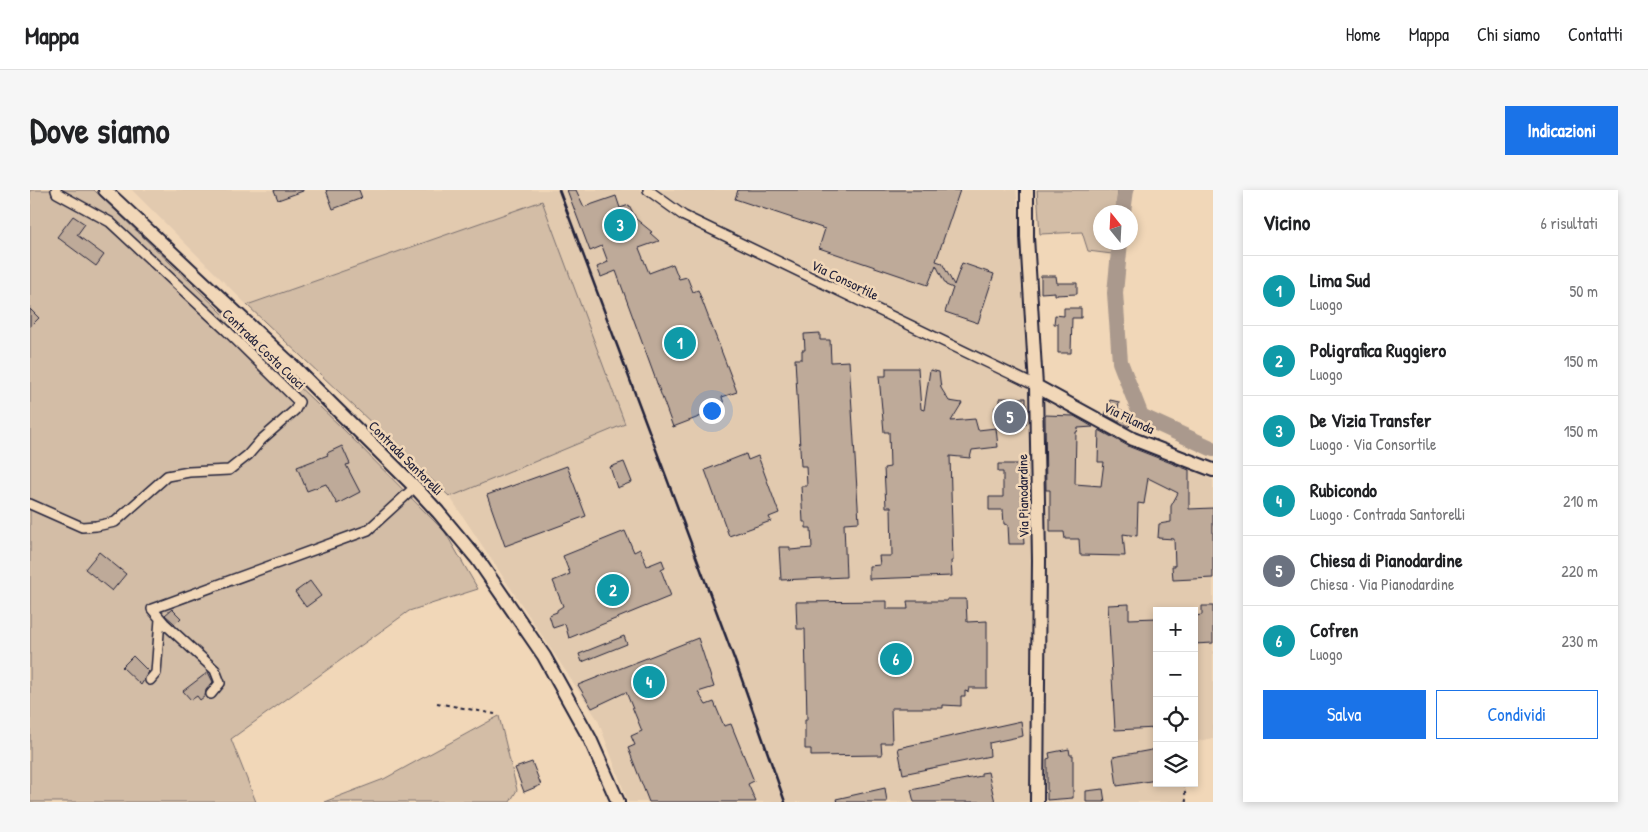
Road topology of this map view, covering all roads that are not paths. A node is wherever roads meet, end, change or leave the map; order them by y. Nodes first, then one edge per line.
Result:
1 (56, 190) edge
2 (104, 190) edge
3 (648, 190) edge
4 (1028, 190) edge
5 (1036, 386) junction
6 (1213, 470) edge
7 (415, 487) junction
8 (30, 504) edge
9 (160, 619) junction
10 (150, 680) dead end
11 (211, 694) dead end
12 (618, 802) edge
13 (1037, 802) edge

1 - 8 street, Contrada Costa Cuoci
2 - 7 street, Contrada Santorelli
3 - 5 street, Via Consortile
4 - 5 street, Via Pianodardine
5 - 6 street, Via Filanda
5 - 13 street, Via Pianodardine
7 - 9 street
7 - 12 street, Contrada Santorelli
9 - 10 street
9 - 11 street

